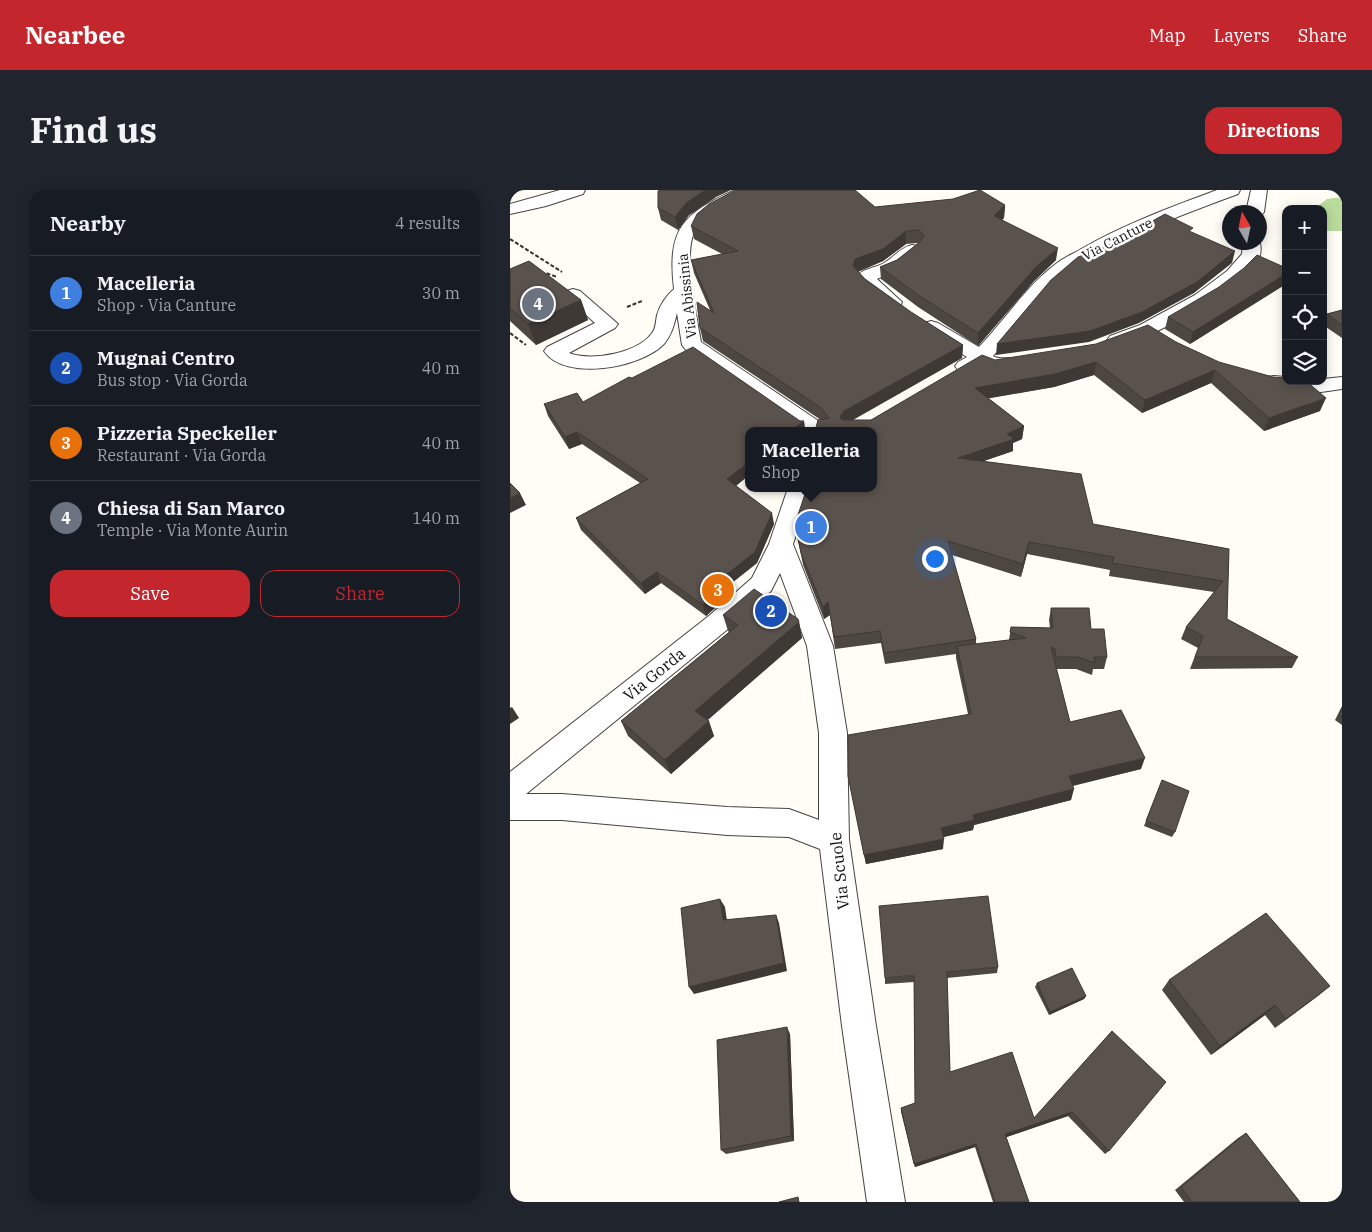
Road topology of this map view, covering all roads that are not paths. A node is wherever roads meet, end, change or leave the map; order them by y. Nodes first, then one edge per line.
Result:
1 (577, 190) edge
2 (749, 190) edge
3 (1232, 190) edge
4 (1259, 190) edge
5 (1256, 205) edge
6 (510, 209) edge
7 (913, 249) edge
8 (1251, 250) edge
9 (684, 290) junction
10 (573, 295) edge
11 (1147, 329) junction
12 (1169, 342) edge
13 (1102, 345) edge
14 (980, 358) junction
15 (1030, 360) edge
16 (947, 377) edge
17 (1259, 380) edge
18 (1342, 383) edge
19 (812, 427) edge
20 (799, 492) edge
21 (781, 544) junction
22 (510, 789) edge
23 (510, 807) edge
24 (834, 840) junction
25 (886, 1202) edge

1 - 6 street
2 - 9 street, Via Abissinia
3 - 14 street, Via Canture
4 - 5 street
7 - 14 street
8 - 11 street
9 - 10 street
9 - 19 street, Via Abissinia
11 - 12 street
11 - 13 street
14 - 15 street
14 - 16 street, Via Canture
17 - 18 street
20 - 21 street
21 - 22 street, Via Gorda
21 - 24 street, Via Scuole
23 - 24 street
24 - 25 street, Via Scuole

